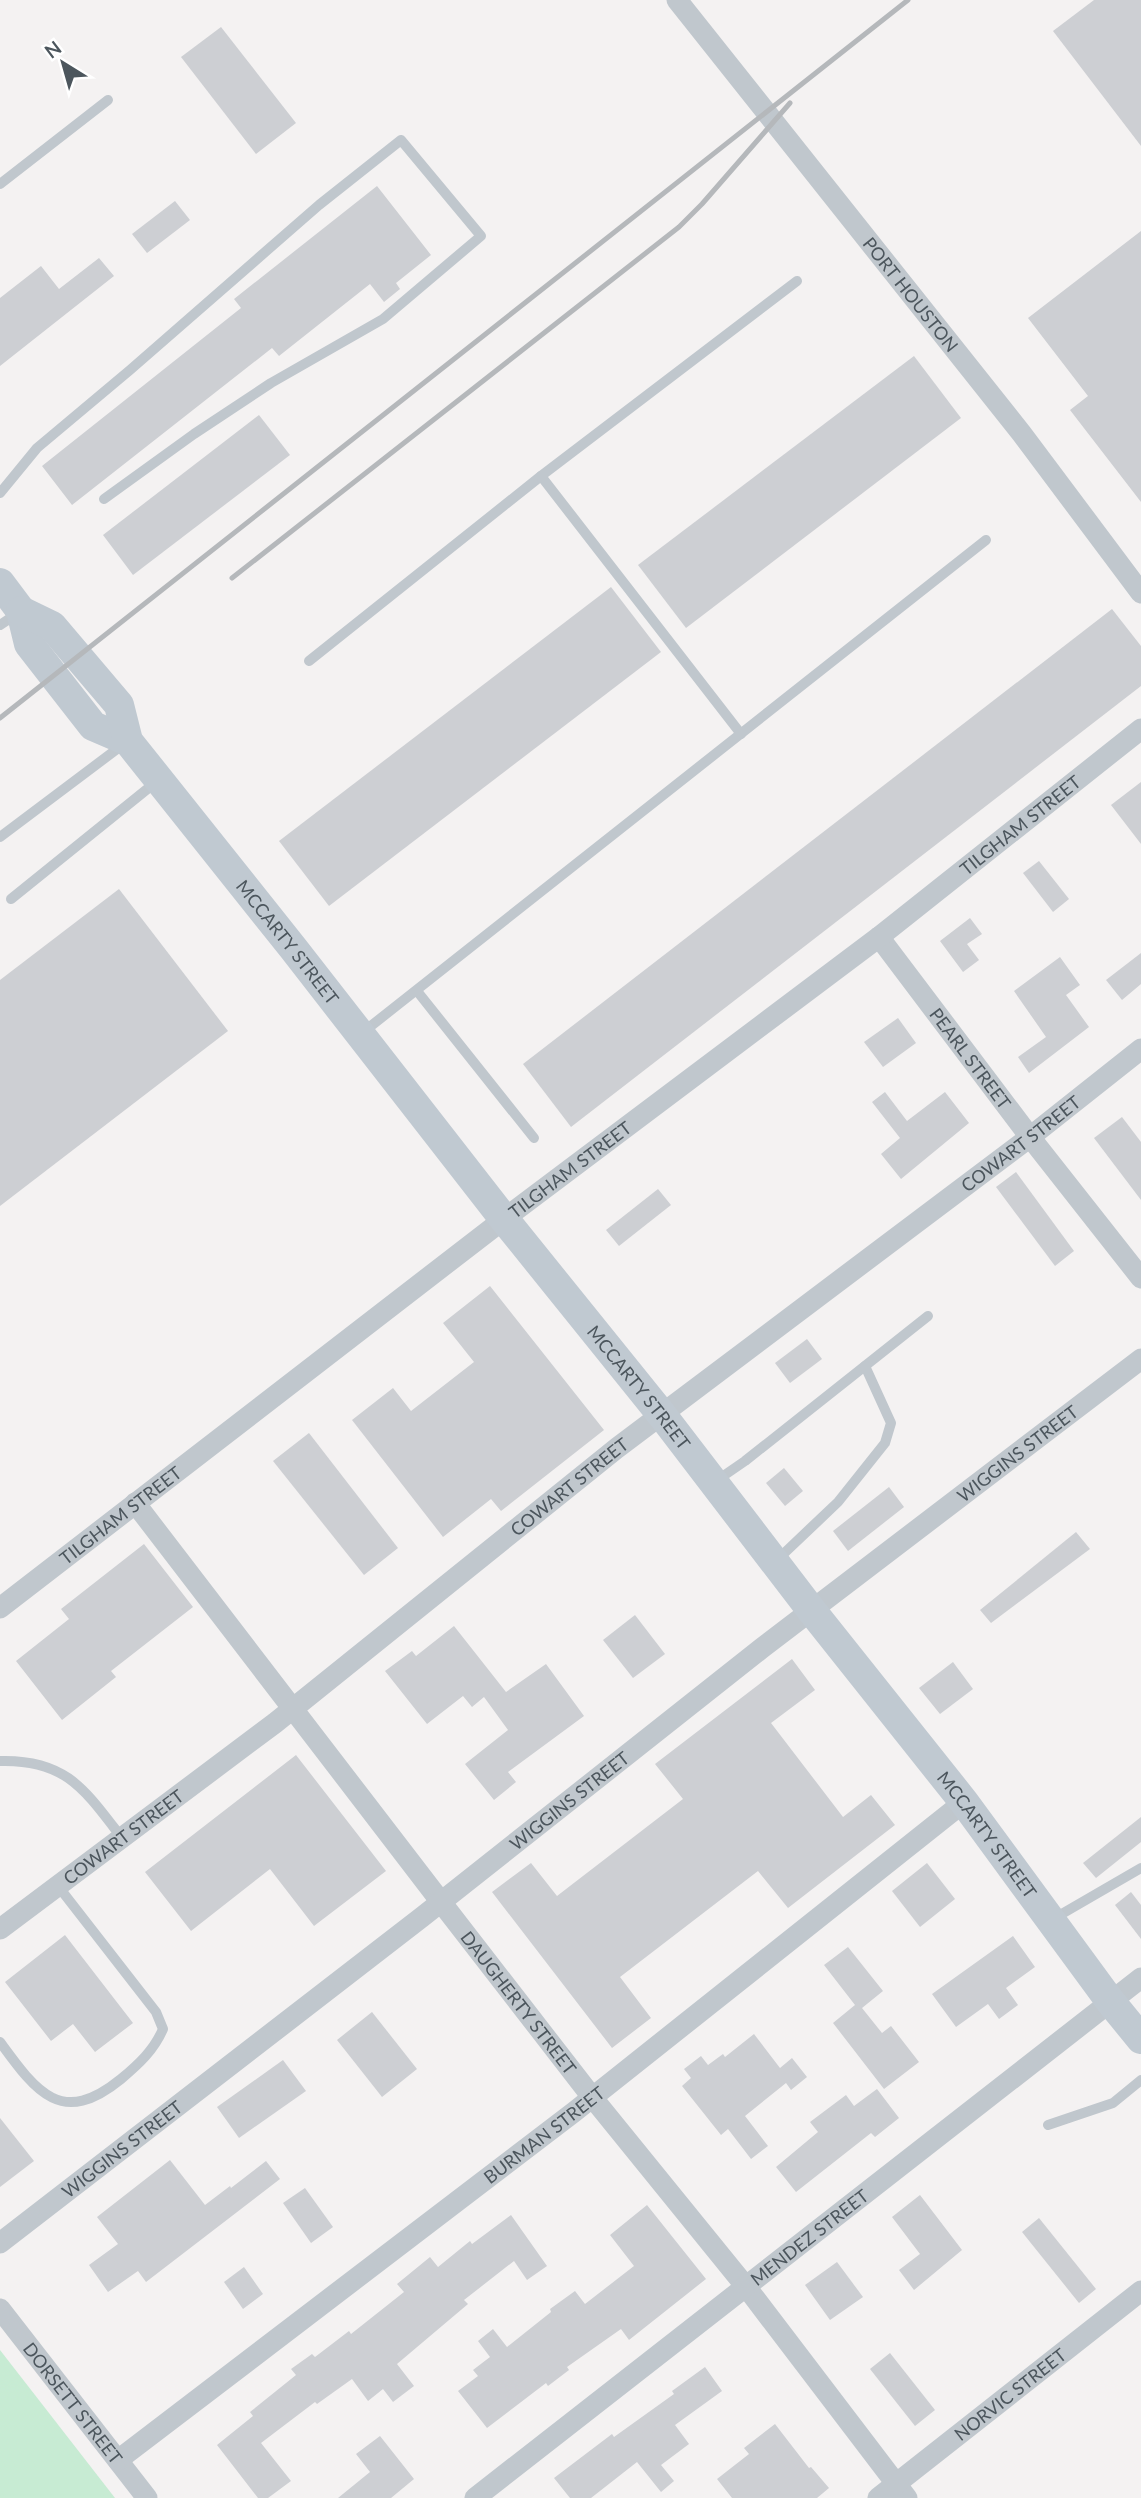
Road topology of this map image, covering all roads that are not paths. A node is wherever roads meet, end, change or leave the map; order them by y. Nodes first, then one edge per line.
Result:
1 (677, 0) edge
2 (108, 100) dead end
3 (0, 184) edge
4 (797, 281) dead end
5 (541, 475) junction
6 (0, 493) edge
7 (104, 499) dead end
8 (986, 540) dead end
9 (0, 583) edge
10 (1141, 593) edge
11 (10, 618) edge
12 (309, 660) dead end
13 (1141, 729) edge
14 (741, 734) junction
15 (128, 741) junction
16 (159, 780) junction
17 (0, 837) edge
18 (11, 899) dead end
19 (879, 937) junction
20 (417, 990) junction
21 (360, 1034) junction
22 (1141, 1049) edge
23 (1030, 1137) junction
24 (534, 1138) dead end
25 (504, 1219) junction
26 (1141, 1278) edge
27 (928, 1316) dead end
28 (1141, 1359) edge
29 (865, 1366) junction
30 (662, 1415) junction
31 (714, 1482) junction
32 (135, 1503) junction
33 (775, 1562) junction
34 (0, 1608) edge
35 (812, 1611) junction
36 (294, 1708) junction
37 (0, 1761) edge
38 (964, 1802) junction
39 (122, 1838) junction
40 (1141, 1868) edge
41 (58, 1886) junction
42 (441, 1902) junction
43 (1051, 1921) junction
44 (0, 1930) edge
45 (1141, 1978) edge
46 (1110, 2001) junction
47 (1141, 2039) edge
48 (0, 2042) edge
49 (1141, 2080) edge
50 (592, 2097) junction
51 (1048, 2125) dead end
52 (0, 2244) edge
53 (747, 2288) junction
54 (1141, 2291) edge
55 (0, 2309) edge
56 (118, 2460) junction
57 (902, 2491) edge
58 (148, 2498) edge
59 (475, 2498) edge
60 (878, 2498) edge

1 - 10 street, PORT HOUSTON
2 - 3 lane
4 - 5 lane
5 - 12 lane
5 - 14 lane
6 - 7 lane
8 - 14 lane
9 - 11 main road, MCCARTY STREET
11 - 15 main road, MCCARTY STREET
13 - 19 street, TILGHAM STREET
14 - 20 lane
15 - 16 main road, MCCARTY STREET
15 - 17 lane
16 - 18 lane
16 - 21 main road, MCCARTY STREET
19 - 23 street, PEARL STREET
19 - 25 street, TILGHAM STREET
20 - 21 lane
20 - 24 lane
21 - 25 main road, MCCARTY STREET
22 - 23 street, COWART STREET
23 - 26 street, PEARL STREET
23 - 30 street, COWART STREET
25 - 30 main road, MCCARTY STREET
25 - 32 street, TILGHAM STREET
27 - 29 lane
28 - 35 street, WIGGINS STREET
29 - 31 lane
29 - 33 lane
30 - 31 main road, MCCARTY STREET
30 - 36 street, COWART STREET
31 - 33 main road, MCCARTY STREET
32 - 34 street, TILGHAM STREET
32 - 36 street, DAUGHERTY STREET
33 - 35 main road, MCCARTY STREET
35 - 38 main road, MCCARTY STREET
35 - 42 street, WIGGINS STREET
36 - 39 street, COWART STREET
36 - 42 street, DAUGHERTY STREET
37 - 39 lane
38 - 43 main road, MCCARTY STREET
38 - 50 street, BURMAN STREET
39 - 41 street, COWART STREET
40 - 43 lane
41 - 44 street, COWART STREET
41 - 48 lane
42 - 50 street, DAUGHERTY STREET
42 - 52 street, WIGGINS STREET
43 - 46 main road, MCCARTY STREET
45 - 46 street, MENDEZ STREET
46 - 47 main road, MCCARTY STREET
46 - 53 street, MENDEZ STREET
49 - 51 lane
50 - 53 street, DAUGHERTY STREET
50 - 56 street, BURMAN STREET
53 - 57 street, DAUGHERTY STREET
53 - 59 street, MENDEZ STREET
54 - 57 street, NORVIC STREET
55 - 56 street, DORSETT STREET
56 - 58 street, DORSETT STREET
57 - 60 street, NORVIC STREET

